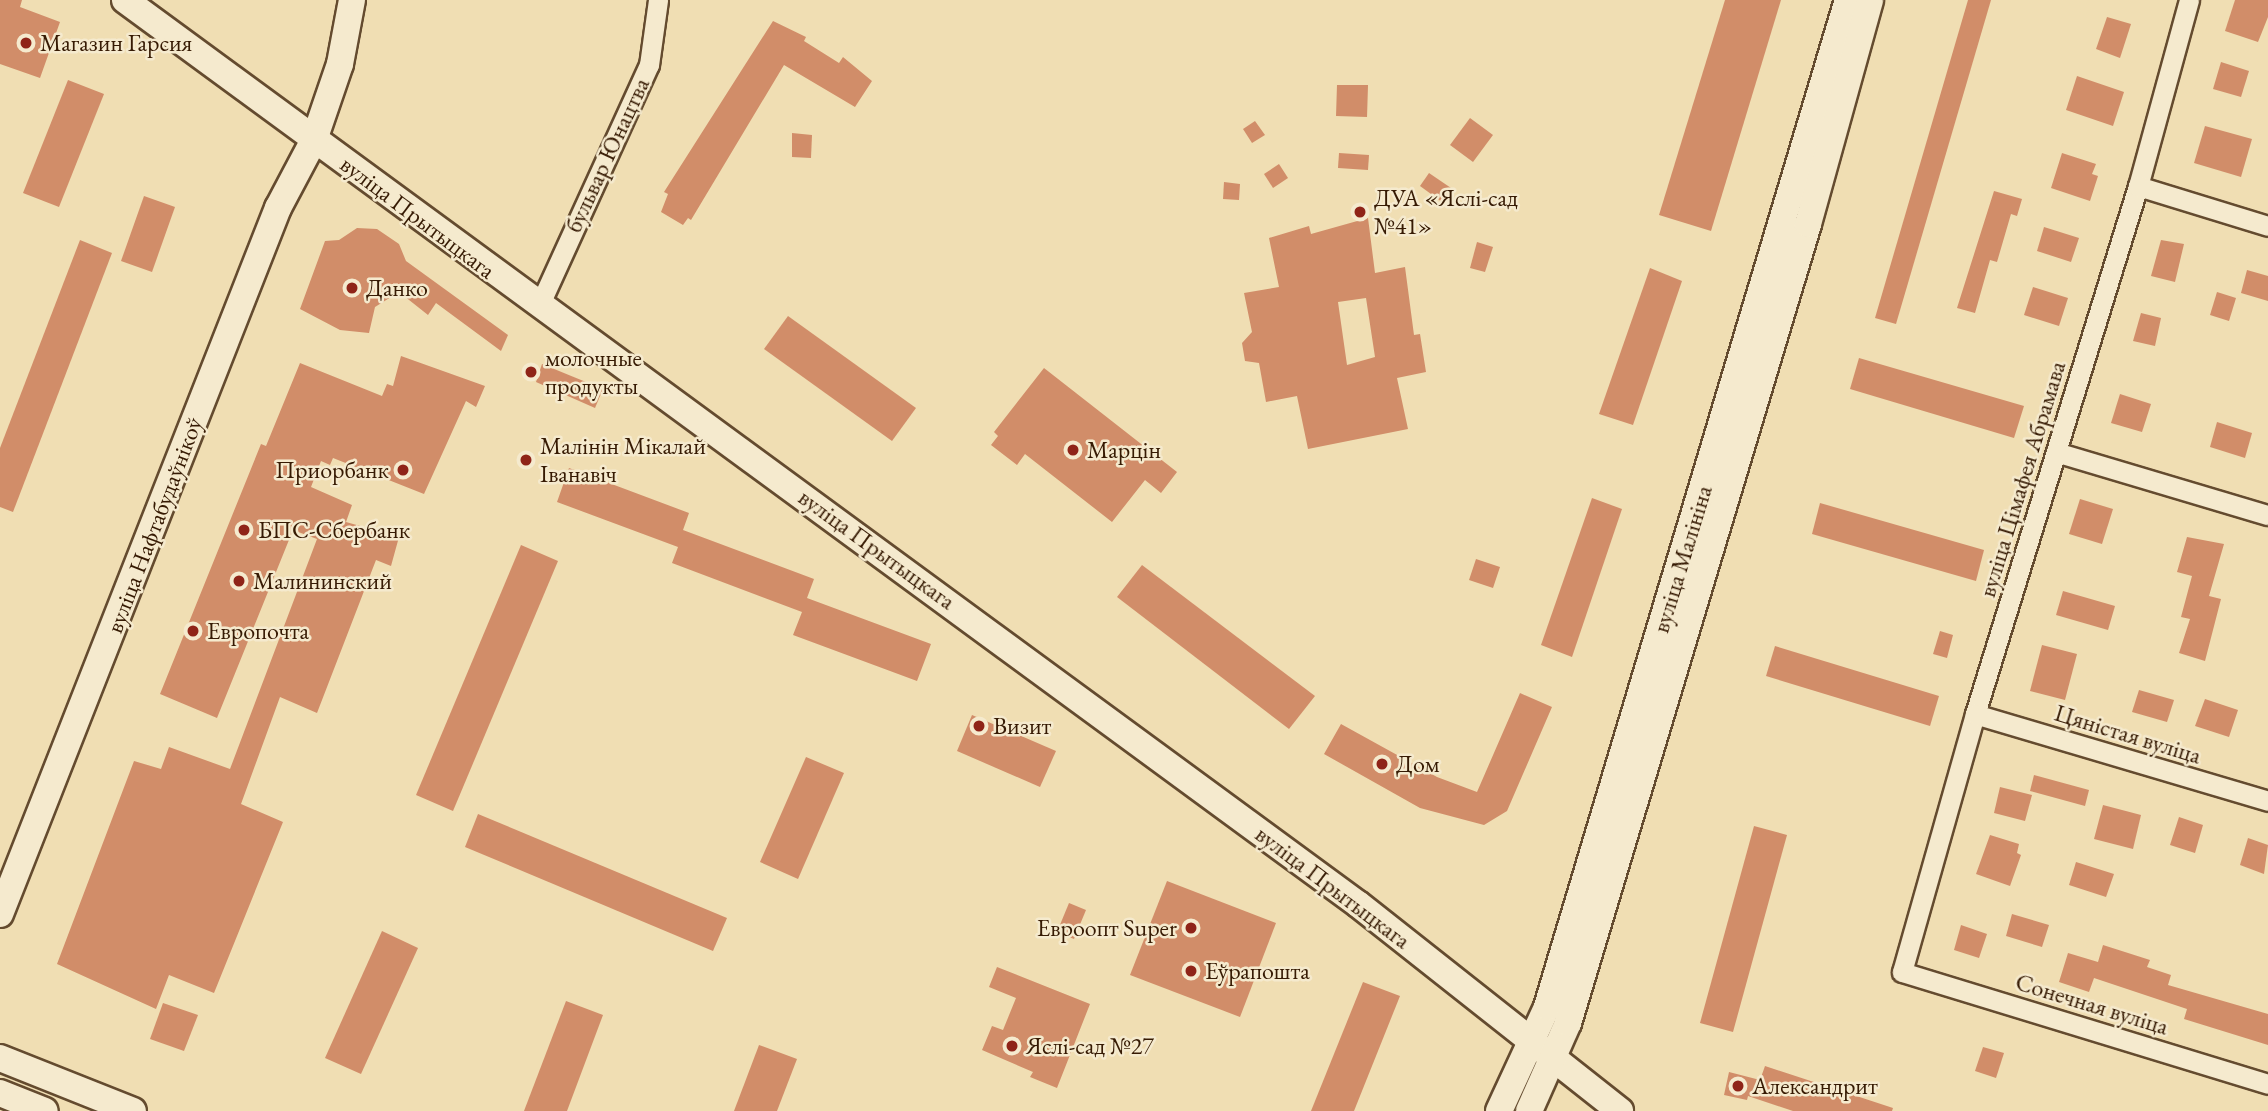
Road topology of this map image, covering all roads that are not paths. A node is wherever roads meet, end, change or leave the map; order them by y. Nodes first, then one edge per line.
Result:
1 (125, 0) edge
2 (352, 0) edge
3 (658, 0) edge
4 (1848, 0) edge
5 (1870, 0) edge
6 (2189, 0) edge
7 (314, 140) junction
8 (2138, 186) junction
9 (2268, 226) edge
10 (538, 306) junction
11 (2056, 452) junction
12 (2268, 515) edge
13 (1975, 713) junction
14 (2268, 801) edge
15 (0, 914) edge
16 (1902, 972) joint
17 (1543, 1051) junction
18 (0, 1058) edge
19 (2268, 1084) edge
20 (0, 1093) edge
21 (122, 1109) edge
22 (45, 1111) edge
23 (1499, 1111) edge
24 (1529, 1111) edge
25 (1619, 1111) edge

1 - 7 main road, вуліца Прытыцкага
2 - 7 main road
3 - 10 street, бульвар Юнацтва
4 - 17 main road, вуліца Малініна
5 - 17 main road, вуліца Малініна
6 - 8 street, вуліца Цімафея Абрамава
7 - 10 main road, вуліца Прытыцкага
7 - 15 main road, вуліца Нафтабудаўнікоў
8 - 9 street
8 - 11 street, вуліца Цімафея Абрамава
10 - 17 main road, вуліца Прытыцкага
11 - 12 street
11 - 13 street, вуліца Цімафея Абрамава
13 - 14 street, Цяністая вуліца
13 - 16 street, вуліца Цімафея Абрамава
16 - 19 street, Сонечная вуліца
17 - 23 main road, вуліца Малініна
17 - 24 main road, вуліца Малініна
17 - 25 main road, вуліца Прытыцкага
18 - 21 main road
20 - 22 main road

